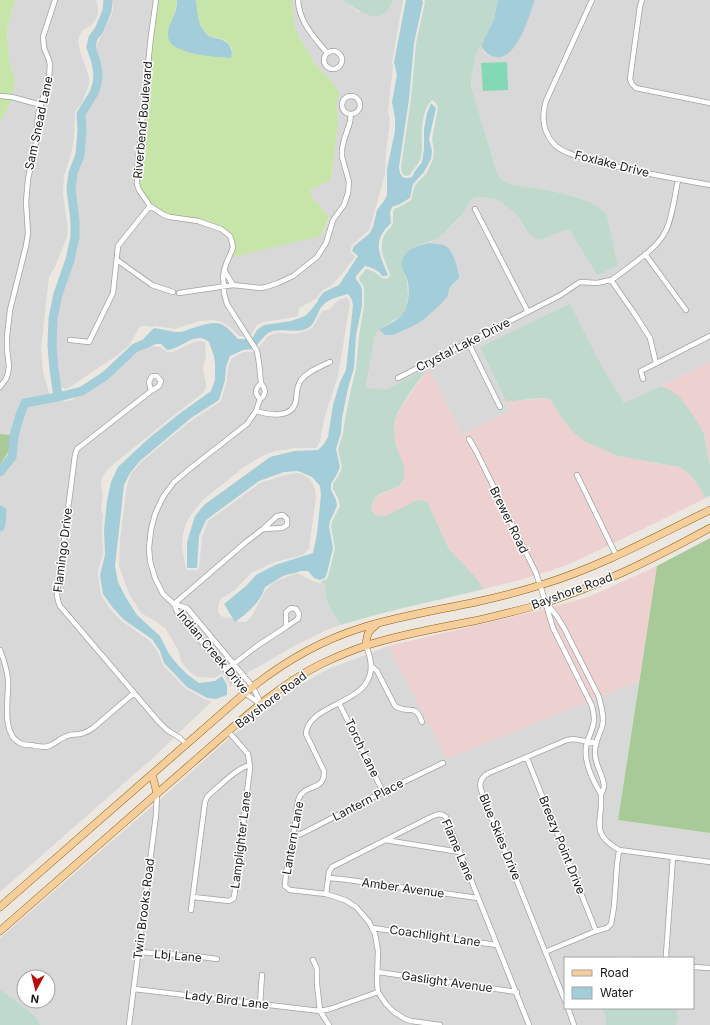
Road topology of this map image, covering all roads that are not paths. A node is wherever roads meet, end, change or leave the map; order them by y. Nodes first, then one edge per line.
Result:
1 (55, 0) edge
2 (156, 0) edge
3 (298, 0) edge
4 (592, 0) edge
5 (642, 0) edge
6 (327, 53) dead end
7 (0, 96) edge
8 (710, 103) edge
9 (41, 105) junction
10 (351, 114) junction
11 (678, 180) junction
12 (710, 185) edge
13 (150, 206) junction
14 (475, 209) dead end
15 (645, 254) junction
16 (117, 260) junction
17 (224, 270) junction
18 (611, 280) junction
19 (233, 285) junction
20 (224, 286) junction
21 (173, 292) dead end
22 (179, 293) dead end
23 (686, 310) dead end
24 (528, 312) junction
25 (710, 336) edge
26 (70, 340) dead end
27 (468, 342) junction
28 (330, 362) dead end
29 (656, 363) junction
30 (398, 378) dead end
31 (643, 379) dead end
32 (261, 383) junction
33 (0, 387) edge
34 (152, 391) dead end
35 (260, 399) junction
36 (500, 407) dead end
37 (256, 411) junction
38 (469, 439) dead end
39 (577, 475) dead end
40 (710, 510) edge
41 (710, 528) edge
42 (263, 529) junction
43 (616, 555) junction
44 (540, 585) junction
45 (546, 602) junction
46 (174, 604) junction
47 (379, 623) junction
48 (286, 626) dead end
49 (366, 646) junction
50 (0, 650) edge
51 (234, 664) junction
52 (371, 666) junction
53 (226, 670) junction
54 (253, 687) junction
55 (134, 693) junction
56 (245, 693) junction
57 (340, 703) junction
58 (260, 704) junction
59 (422, 722) dead end
60 (228, 732) junction
61 (587, 742) junction
62 (186, 744) junction
63 (596, 744) junction
64 (527, 758) junction
65 (443, 763) dead end
66 (250, 765) junction
67 (152, 774) junction
68 (383, 792) junction
69 (157, 793) junction
70 (601, 794) junction
71 (293, 837) junction
72 (385, 840) junction
73 (619, 850) junction
74 (460, 852) junction
75 (673, 857) junction
76 (710, 862) edge
77 (329, 878) junction
78 (326, 894) junction
79 (193, 897) junction
80 (478, 898) junction
81 (0, 907) edge
82 (191, 910) dead end
83 (372, 928) junction
84 (0, 931) edge
85 (596, 931) junction
86 (497, 945) junction
87 (139, 952) junction
88 (545, 952) junction
89 (667, 957) edge
90 (218, 959) dead end
91 (313, 960) dead end
92 (694, 967) edge
93 (710, 968) edge
94 (378, 972) junction
95 (262, 975) dead end
96 (134, 989) junction
97 (378, 992) junction
98 (516, 992) junction
99 (564, 1000) edge
100 (260, 1004) junction
101 (568, 1009) edge
102 (320, 1011) junction
103 (129, 1025) edge
104 (329, 1025) edge
105 (440, 1025) edge
106 (529, 1025) edge
107 (574, 1025) edge

1 - 9 street, Sam Snead Lane
2 - 13 street, Riverbend Boulevard
3 - 6 street
4 - 11 street, Foxlake Drive
5 - 8 street
7 - 9 street
9 - 33 street, Sam Snead Lane
10 - 10 street
10 - 19 street
11 - 12 street, Foxlake Drive
11 - 15 street, Crystal Lake Drive
13 - 16 street
13 - 17 street, Riverbend Boulevard
14 - 24 street
15 - 18 street, Crystal Lake Drive
15 - 23 street
16 - 21 street
16 - 26 street
17 - 19 street
17 - 20 street, Riverbend Boulevard
18 - 24 street, Crystal Lake Drive
18 - 29 street
19 - 20 street
20 - 22 street
20 - 32 street, Riverbend Boulevard
24 - 27 street, Crystal Lake Drive
25 - 29 street
27 - 30 street, Crystal Lake Drive
27 - 36 street
28 - 37 street
29 - 31 street
32 - 35 street, Riverbend Boulevard
32 - 35 street, Riverbend Boulevard
34 - 55 street, Flamingo Drive
35 - 37 street, Riverbend Boulevard
37 - 46 street, Indian Creek Drive
38 - 44 street, Brewer Road
39 - 43 street
40 - 43 main road, Bayshore Road
41 - 45 main road, Bayshore Road
42 - 42 street
42 - 46 street
43 - 44 main road, Bayshore Road
44 - 45 street, Brewer Road
44 - 47 main road, Bayshore Road
45 - 49 main road, Bayshore Road
45 - 61 street
45 - 63 street
46 - 51 street, Indian Creek Drive
46 - 53 street, Indian Creek Drive
47 - 49 main road
47 - 54 main road, Bayshore Road
48 - 51 street
49 - 52 street, Lantern Lane
49 - 58 main road, Bayshore Road
50 - 55 street
51 - 53 street
51 - 54 street, Indian Creek Drive
52 - 57 street, Lantern Lane
52 - 59 street
53 - 56 street, Indian Creek Drive
54 - 56 main road, Bayshore Road
54 - 58 street, Indian Creek Drive
55 - 62 street, Flamingo Drive
56 - 58 street, Indian Creek Drive
56 - 62 main road, Bayshore Road
57 - 68 street, Torch Lane
57 - 71 street, Lantern Lane
58 - 60 main road, Bayshore Road
60 - 66 street
60 - 69 main road, Bayshore Road
61 - 63 street, Blue Skies Drive
61 - 64 street, Blue Skies Drive
61 - 70 street
62 - 67 main road, Bayshore Road
63 - 70 street
64 - 85 street, Breezy Point Drive
64 - 88 street, Blue Skies Drive
65 - 68 street, Lantern Place
66 - 79 street, Lamplighter Lane
66 - 79 street, Lamplighter Lane
67 - 69 main road
67 - 81 main road, Bayshore Road
68 - 71 street, Lantern Place
69 - 84 main road, Bayshore Road
69 - 87 street, Twin Brooks Road
70 - 73 street
71 - 78 street, Lantern Lane
72 - 74 street
72 - 74 street, Flame Lane
72 - 77 street, Flame Lane
73 - 75 street
73 - 85 street
74 - 80 street, Flame Lane
75 - 76 street
75 - 89 street
77 - 78 street, Flame Lane
77 - 80 street, Amber Avenue
78 - 83 street, Lantern Lane
79 - 82 street, Lamplighter Lane
80 - 86 street, Flame Lane
83 - 86 street, Coachlight Lane
83 - 94 street, Lantern Lane
85 - 88 street
86 - 98 street, Flame Lane
87 - 90 street, Lbj Lane
87 - 96 street, Twin Brooks Road
88 - 99 street, Blue Skies Drive
91 - 102 street
92 - 93 street
94 - 97 street, Lantern Lane
94 - 98 street, Gaslight Avenue
95 - 100 street
96 - 100 street, Lady Bird Lane
96 - 103 street, Twin Brooks Road
97 - 102 street
97 - 105 street
98 - 106 street, Flame Lane
100 - 102 street, Lady Bird Lane
101 - 107 street
102 - 104 street

